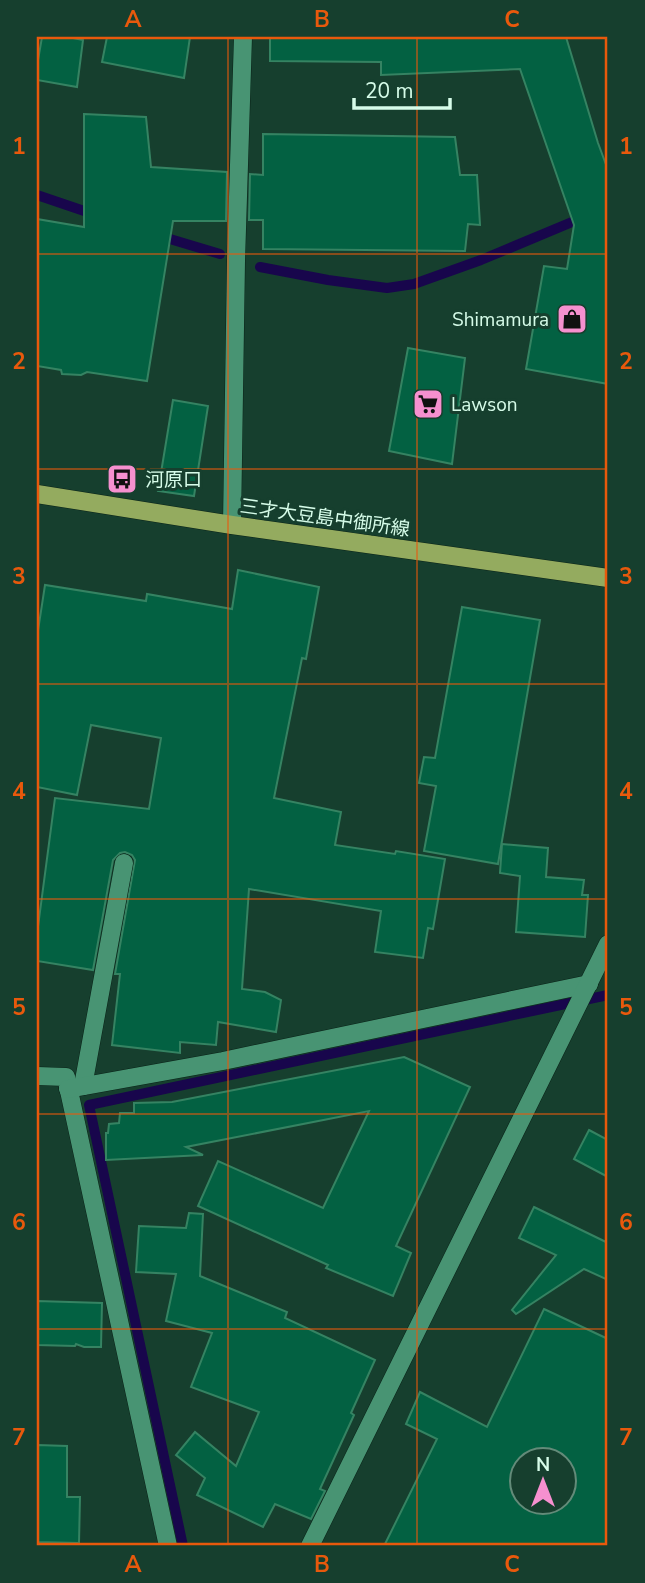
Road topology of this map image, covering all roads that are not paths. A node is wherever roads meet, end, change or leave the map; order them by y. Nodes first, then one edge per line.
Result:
1 (243, 37) edge
2 (37, 494) edge
3 (232, 525) junction
4 (608, 579) edge
5 (124, 863) dead end
6 (608, 944) edge
7 (589, 984) junction
8 (37, 1076) edge
9 (76, 1087) junction
10 (168, 1546) edge
11 (310, 1546) edge

1 - 3 street
2 - 3 main road, 三才大豆島中御所線
3 - 4 main road, 三才大豆島中御所線
5 - 9 street
6 - 7 street
7 - 9 street
7 - 11 street
8 - 9 street
9 - 10 street

